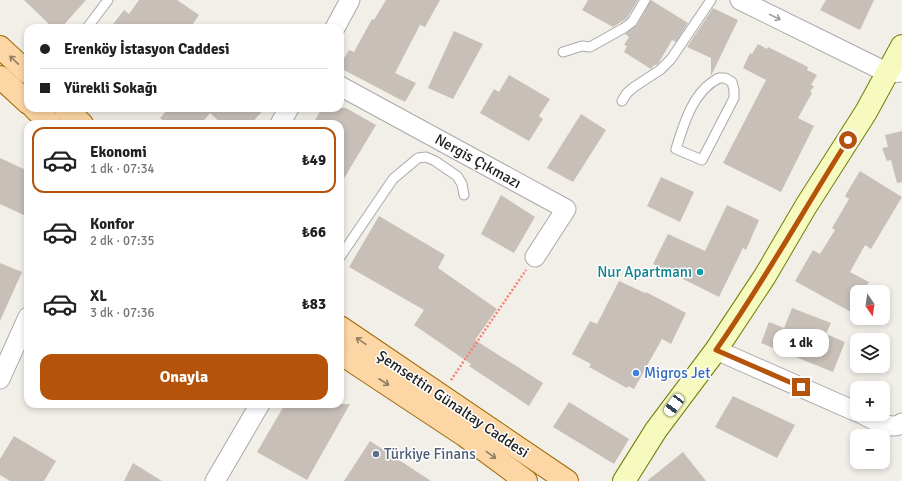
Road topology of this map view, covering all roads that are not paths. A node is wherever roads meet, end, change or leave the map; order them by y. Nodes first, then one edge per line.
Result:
1 (108, 0) edge
2 (350, 0) edge
3 (645, 0) edge
4 (711, 0) edge
5 (740, 0) edge
6 (90, 24) edge
7 (337, 24) edge
8 (0, 46) edge
9 (902, 46) edge
10 (563, 52) dead end
11 (24, 69) edge
12 (895, 72) edge
13 (0, 77) edge
14 (344, 88) edge
15 (24, 98) edge
16 (622, 101) dead end
17 (38, 112) edge
18 (69, 112) edge
19 (47, 120) edge
20 (78, 120) edge
21 (676, 149) joint
22 (464, 195) dead end
23 (344, 251) edge
24 (535, 257) road end
25 (24, 326) edge
26 (344, 330) edge
27 (716, 350) junction
28 (344, 355) edge
29 (0, 379) edge
30 (258, 408) edge
31 (850, 409) edge
32 (878, 421) edge
33 (902, 423) edge
34 (215, 481) edge
35 (526, 481) edge
36 (567, 481) edge
37 (624, 481) edge

1 - 6 lane
2 - 7 street
3 - 10 lane
4 - 16 lane
5 -> 12 street
11 -> 8 main road
9 - 12 street
12 - 27 street
13 - 15 main road
14 - 24 street, Nergis Çıkmazı
17 - 19 main road
18 - 20 main road
21 - 21 lane
22 - 23 lane
25 - 29 street
36 -> 26 main road, Şemsettin Günaltay Caddesi
27 - 31 street
27 - 37 street
28 -> 35 main road, Şemsettin Günaltay Caddesi
30 - 34 street
32 - 33 street

